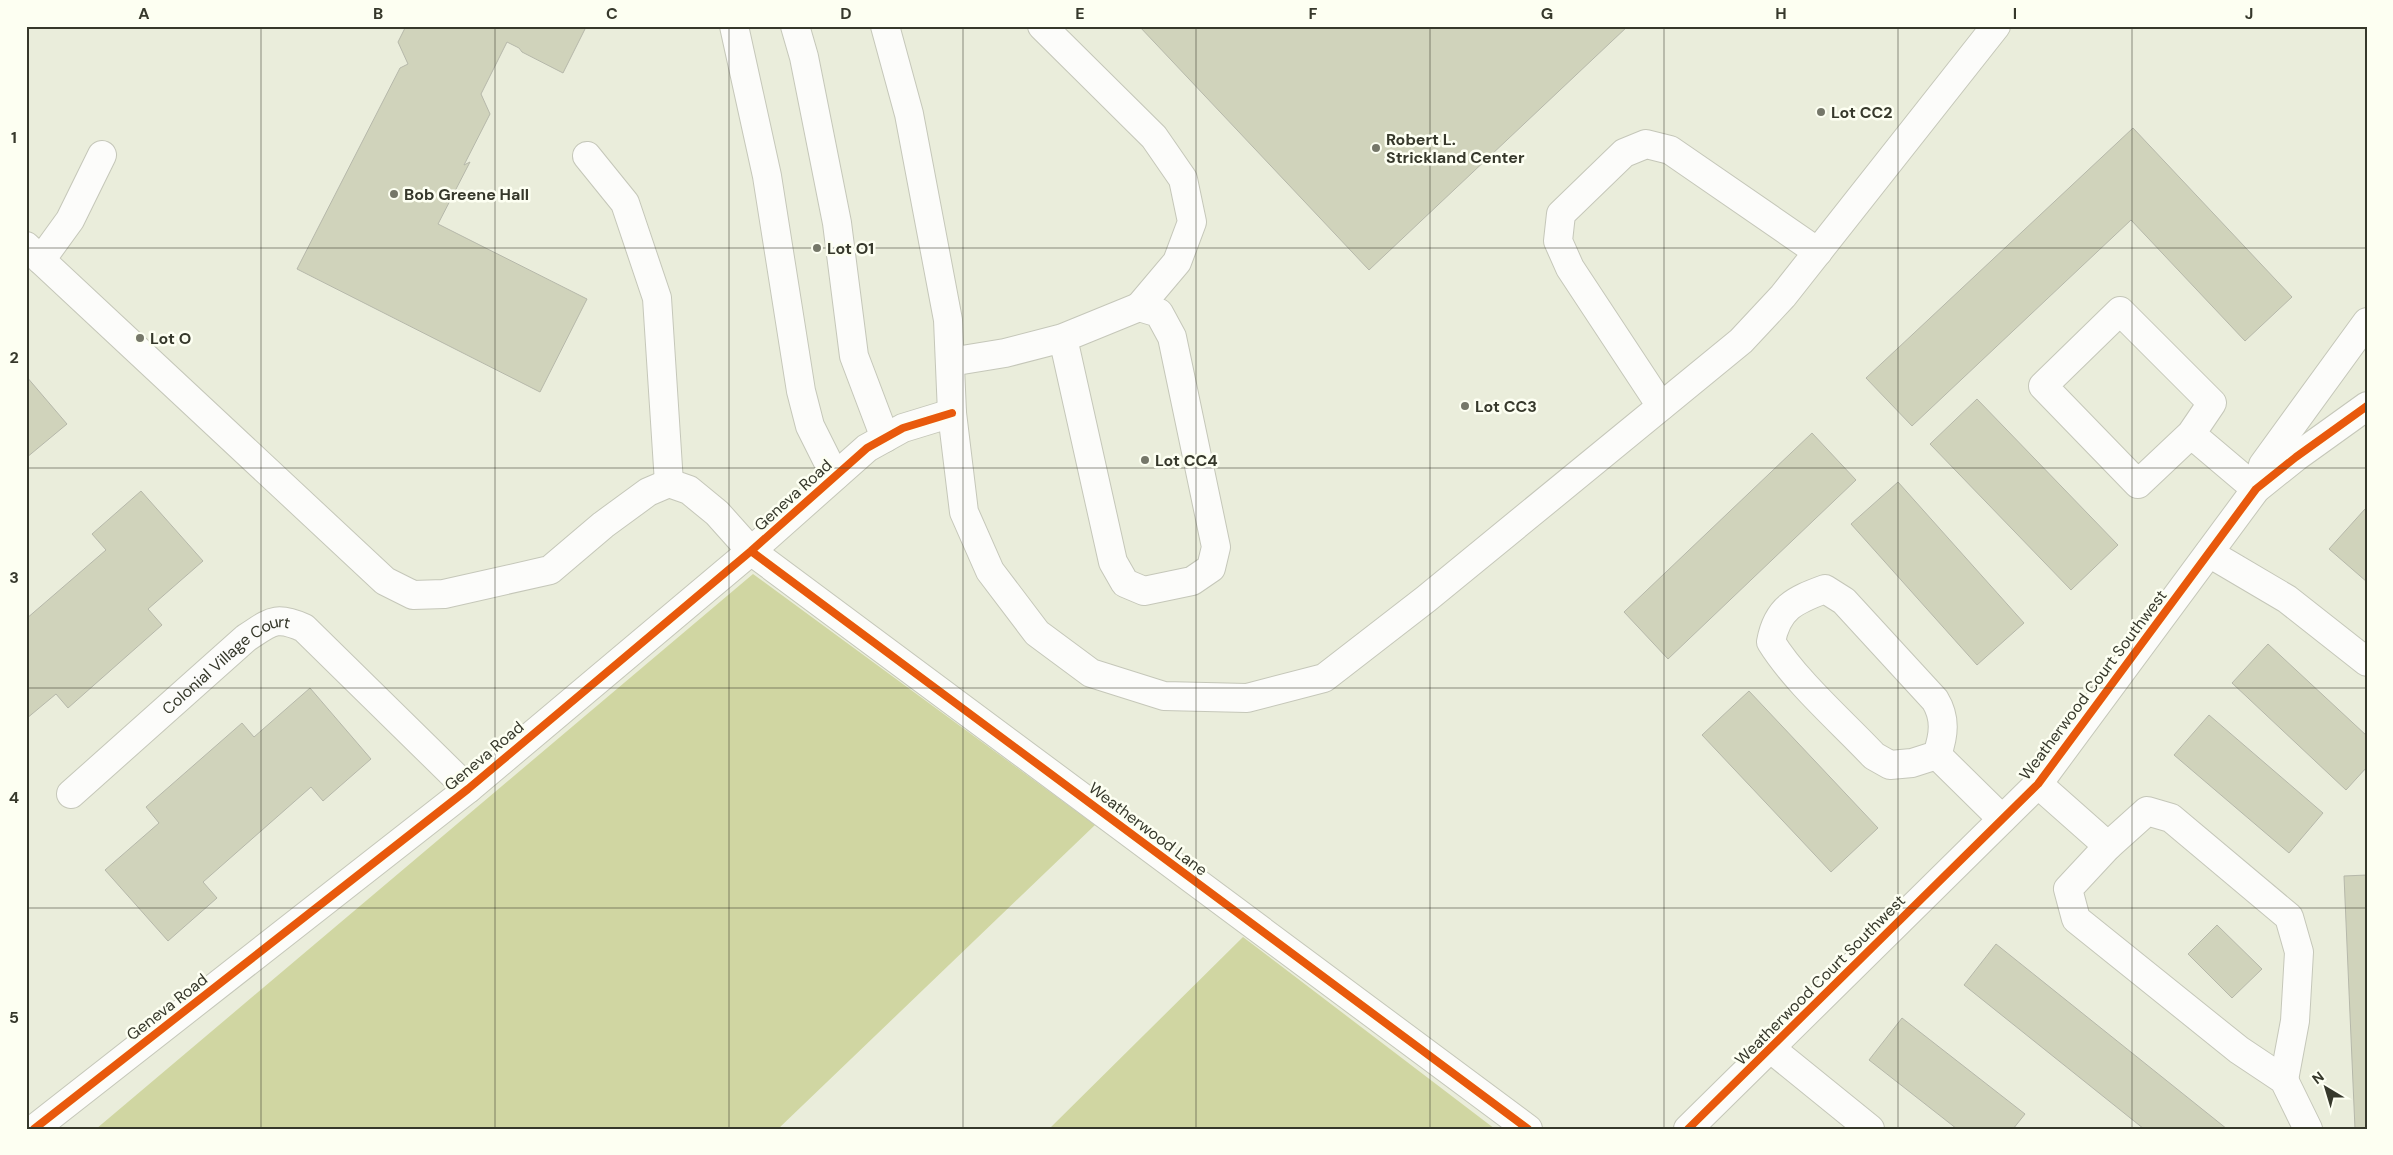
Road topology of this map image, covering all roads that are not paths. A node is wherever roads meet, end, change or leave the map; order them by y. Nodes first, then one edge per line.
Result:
1 (734, 26) edge
2 (795, 26) edge
3 (886, 26) edge
4 (1042, 26) edge
5 (1996, 26) edge
6 (102, 154) dead end
7 (587, 156) dead end
8 (1818, 252) junction
9 (34, 253) edge
10 (1139, 307) junction
11 (2367, 322) edge
12 (1062, 338) junction
13 (950, 362) junction
14 (1661, 406) junction
15 (2367, 406) edge
16 (952, 414) junction
17 (2191, 434) junction
18 (885, 438) junction
19 (835, 476) junction
20 (669, 483) junction
21 (2256, 490) junction
22 (751, 551) junction
23 (2210, 553) junction
24 (2367, 662) edge
25 (1938, 755) junction
26 (2038, 784) junction
27 (468, 789) junction
28 (71, 794) dead end
29 (2002, 820) junction
30 (2108, 846) junction
31 (1770, 1048) junction
32 (2284, 1080) junction
33 (34, 1129) edge
34 (1528, 1129) edge
35 (1688, 1129) edge
36 (1870, 1129) edge
37 (2308, 1129) edge

1 - 19 street
2 - 18 street
3 - 13 street
4 - 10 street
5 - 8 street
6 - 9 street
7 - 20 street
8 - 14 street
8 - 14 street
9 - 20 street
10 - 12 street
10 - 12 street
11 - 21 street, Weatherwood Court Southwest
12 - 13 street
13 - 16 street
14 - 16 street
15 - 21 street, Weatherwood Court Southwest
16 - 18 street, Geneva Road
17 - 17 street
17 - 21 street
18 - 19 street, Geneva Road
19 - 22 street, Geneva Road
20 - 22 street, Weatherwood Lane
21 - 23 street, Weatherwood Court Southwest
22 - 27 street, Geneva Road
22 - 34 street, Weatherwood Lane
23 - 24 street
23 - 26 street, Weatherwood Court Southwest
25 - 25 street
25 - 29 street
26 - 29 street, Weatherwood Court Southwest
26 - 30 street
27 - 28 street, Colonial Village Court
27 - 33 street, Geneva Road
29 - 31 street, Weatherwood Court Southwest
30 - 32 street
30 - 32 street
31 - 35 street, Weatherwood Court Southwest
31 - 36 street
32 - 37 street

